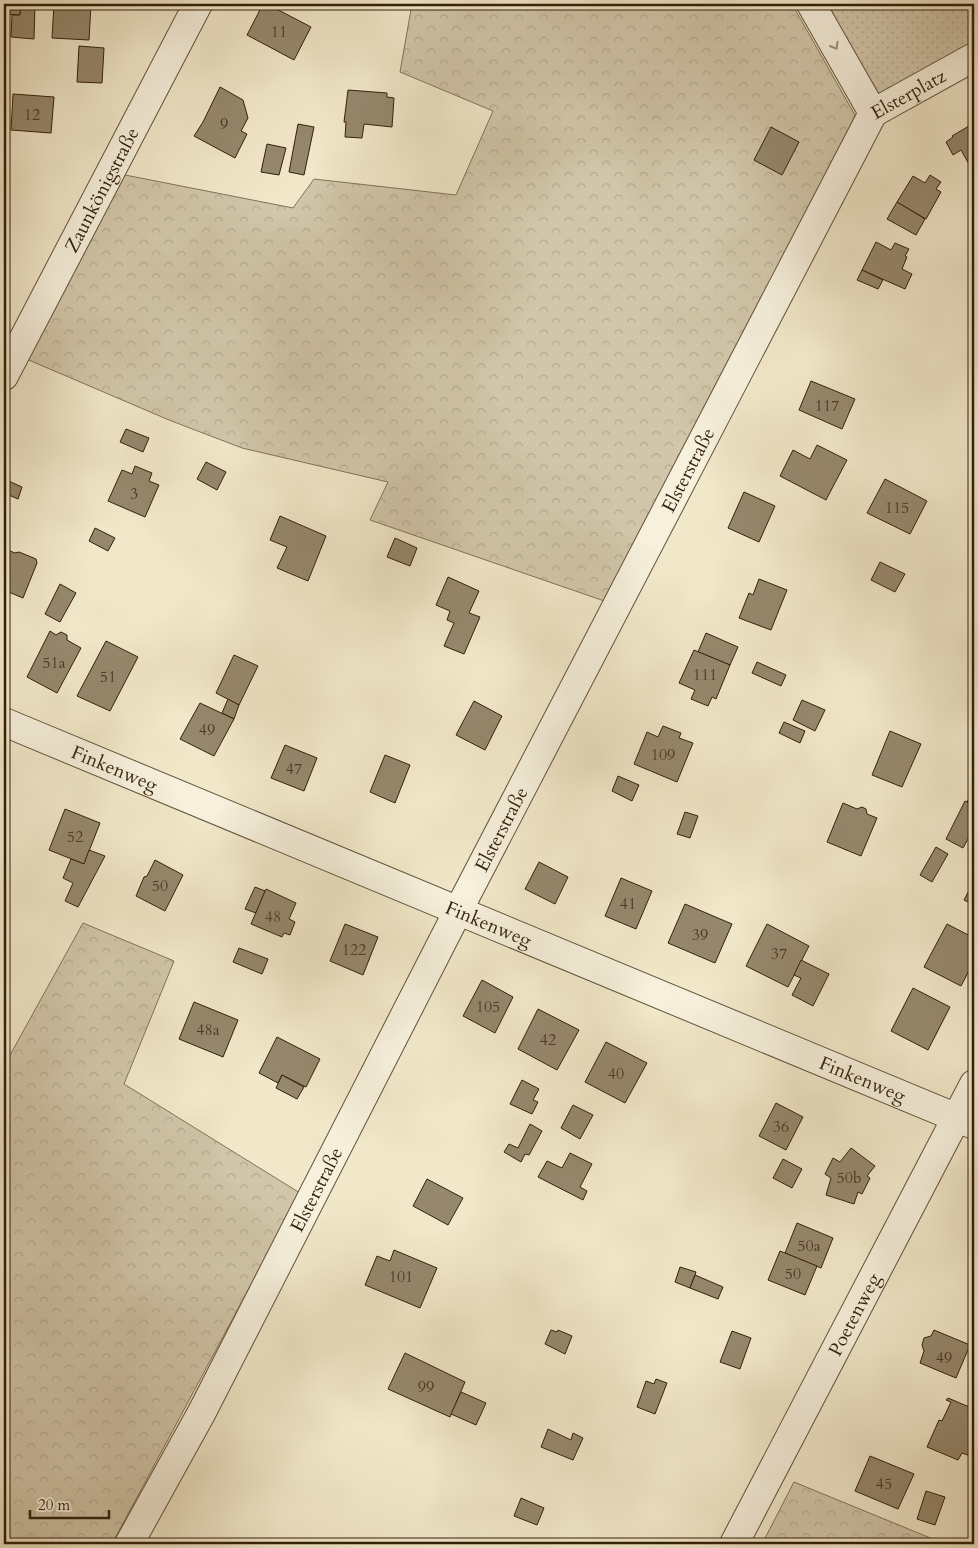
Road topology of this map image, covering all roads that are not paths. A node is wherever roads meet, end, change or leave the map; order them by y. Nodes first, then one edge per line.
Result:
1 (198, 4) edge
2 (811, 4) edge
3 (974, 57) edge
4 (874, 113) junction
5 (4, 376) edge
6 (4, 722) edge
7 (458, 911) junction
8 (974, 1084) edge
9 (966, 1121) edge
10 (129, 1544) edge
11 (734, 1544) edge

1 - 5 street, Zaunkönigstraße
2 -> 4 street, Elsterplatz
3 - 4 street, Elsterplatz
4 - 7 street, Elsterstraße
6 - 7 street, Finkenweg
7 - 9 street, Finkenweg
7 - 10 street, Elsterstraße
8 - 9 street, Poetenweg
9 - 11 street, Poetenweg

